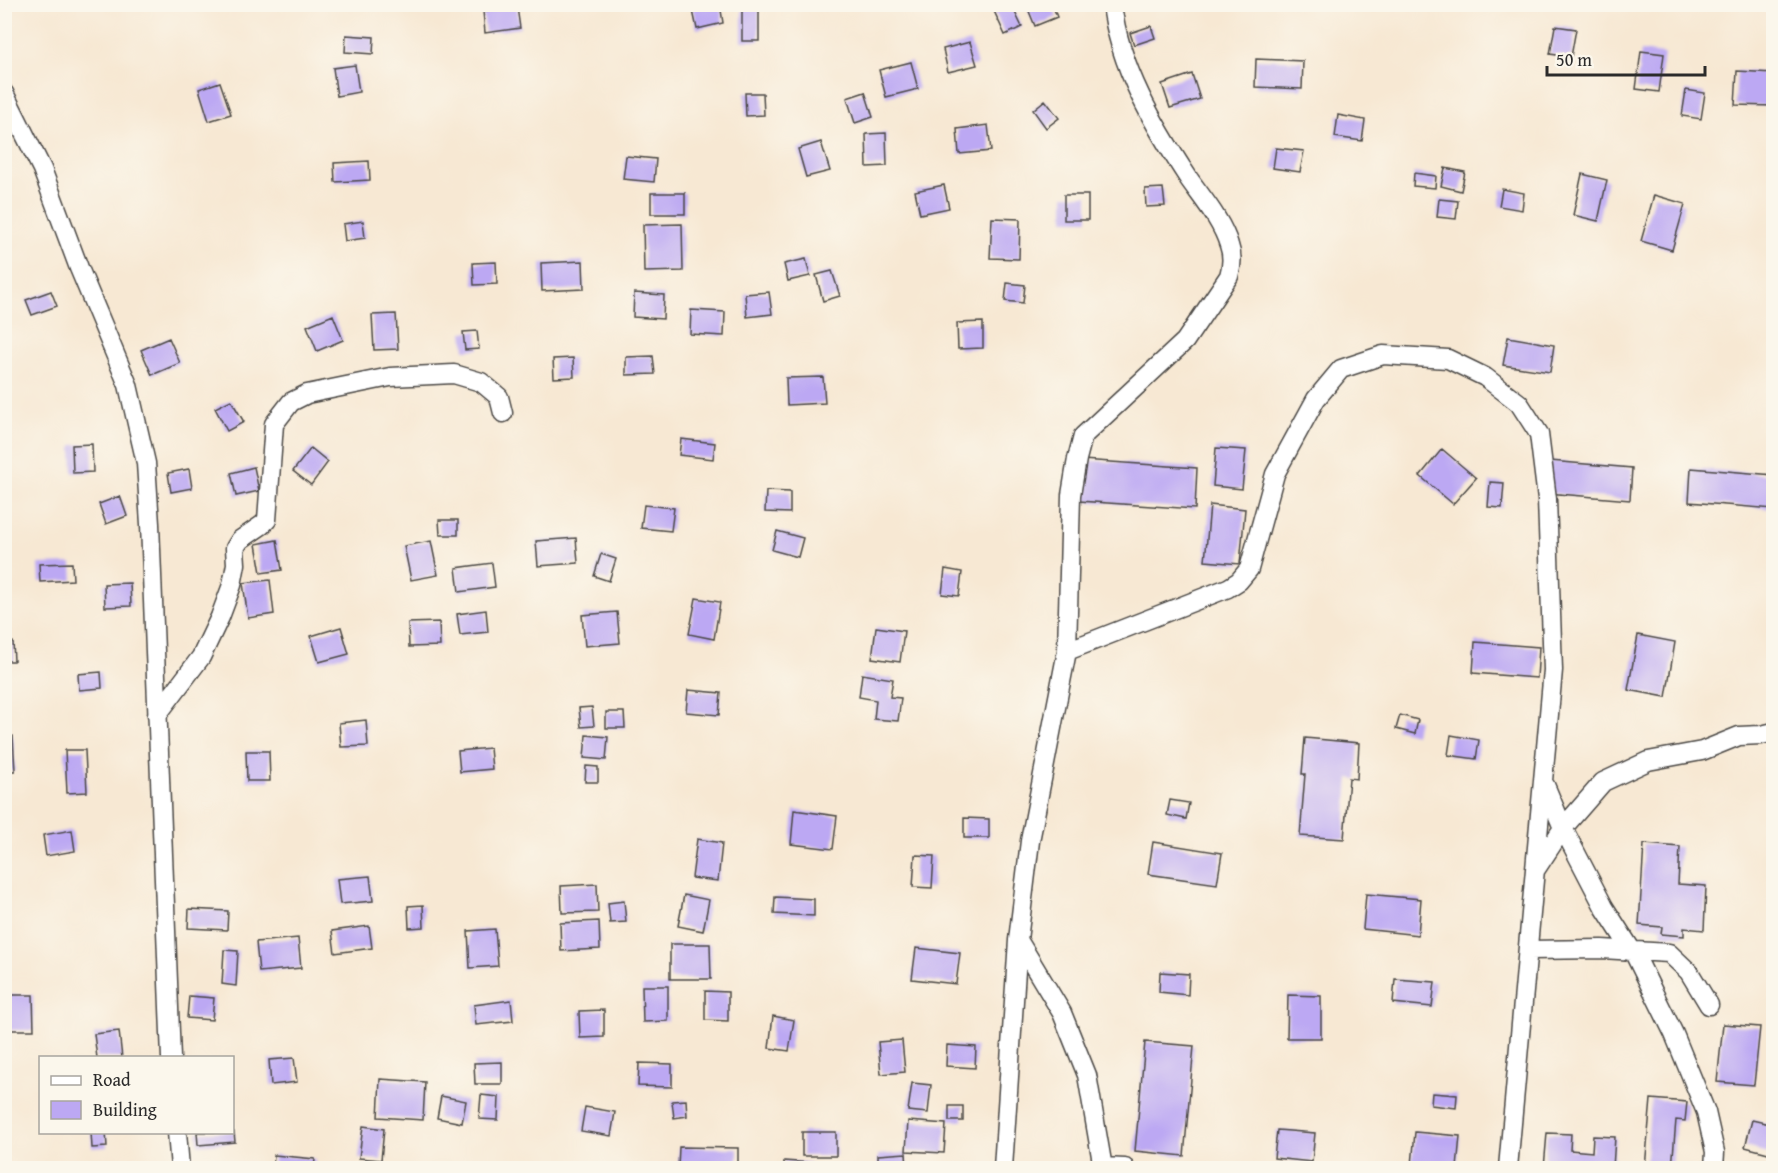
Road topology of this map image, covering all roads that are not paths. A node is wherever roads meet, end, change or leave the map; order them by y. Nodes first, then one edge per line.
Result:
1 (1112, 4) edge
2 (4, 93) edge
3 (503, 413) dead end
4 (1067, 651) junction
5 (157, 715) junction
6 (1773, 732) edge
7 (1543, 780) junction
8 (1563, 828) junction
9 (1534, 872) junction
10 (1018, 940) junction
11 (1529, 950) junction
12 (1631, 950) junction
13 (1709, 1005) dead end
14 (171, 1056) edge
15 (177, 1134) edge
16 (180, 1168) edge
17 (1003, 1168) edge
18 (1102, 1168) edge
19 (1125, 1168) edge
20 (1508, 1168) edge
21 (1714, 1168) edge

1 - 4 street
2 - 5 street
3 - 5 street
4 - 7 street
4 - 10 street
5 - 14 street
6 - 8 street
7 - 8 street
7 - 9 street
8 - 9 street
8 - 12 street
9 - 11 street
10 - 17 street
10 - 18 street
11 - 12 street
11 - 20 street
12 - 13 street
12 - 21 street
15 - 16 street
18 - 19 street

